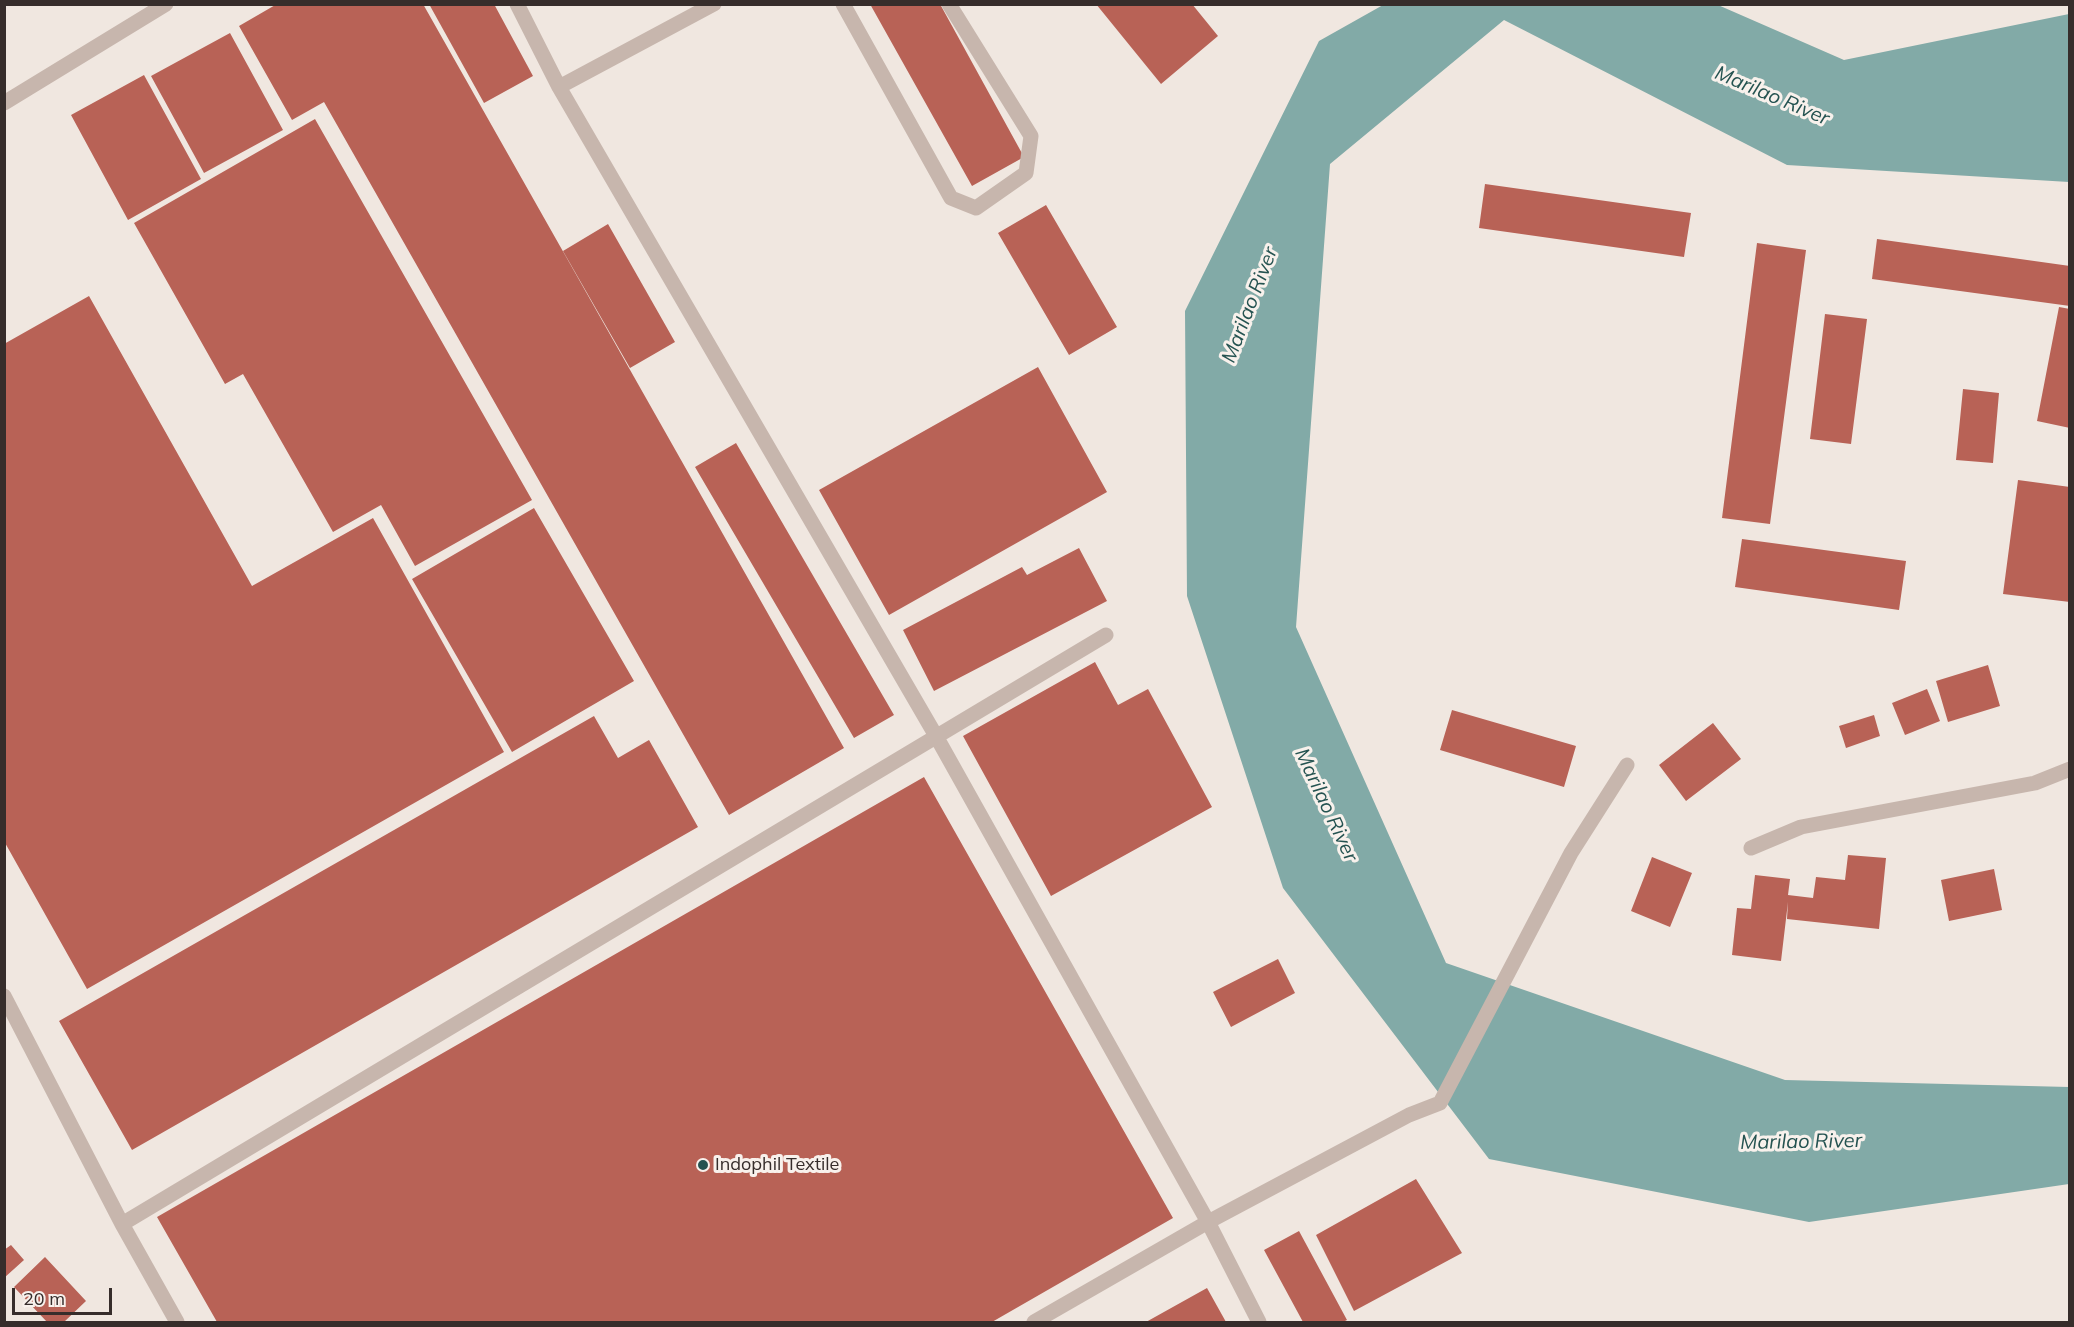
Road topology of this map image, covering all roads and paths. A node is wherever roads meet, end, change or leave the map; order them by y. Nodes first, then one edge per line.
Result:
1 (166, 4) edge
2 (517, 4) edge
3 (714, 4) edge
4 (843, 4) edge
5 (949, 4) edge
6 (559, 87) junction
7 (4, 103) edge
8 (1106, 634) dead end
9 (936, 736) junction
10 (1627, 765) dead end
11 (2070, 769) edge
12 (1751, 848) dead end
13 (4, 996) edge
14 (1208, 1222) junction
15 (123, 1224) junction
16 (177, 1323) edge
17 (1035, 1323) edge
18 (1259, 1323) edge

1 - 7 street
2 - 6 street
3 - 6 street
4 - 5 street
6 - 9 street
8 - 9 street
9 - 14 street
9 - 15 street
10 - 14 street
11 - 12 street
13 - 15 street
14 - 17 street
14 - 18 street
15 - 16 street

